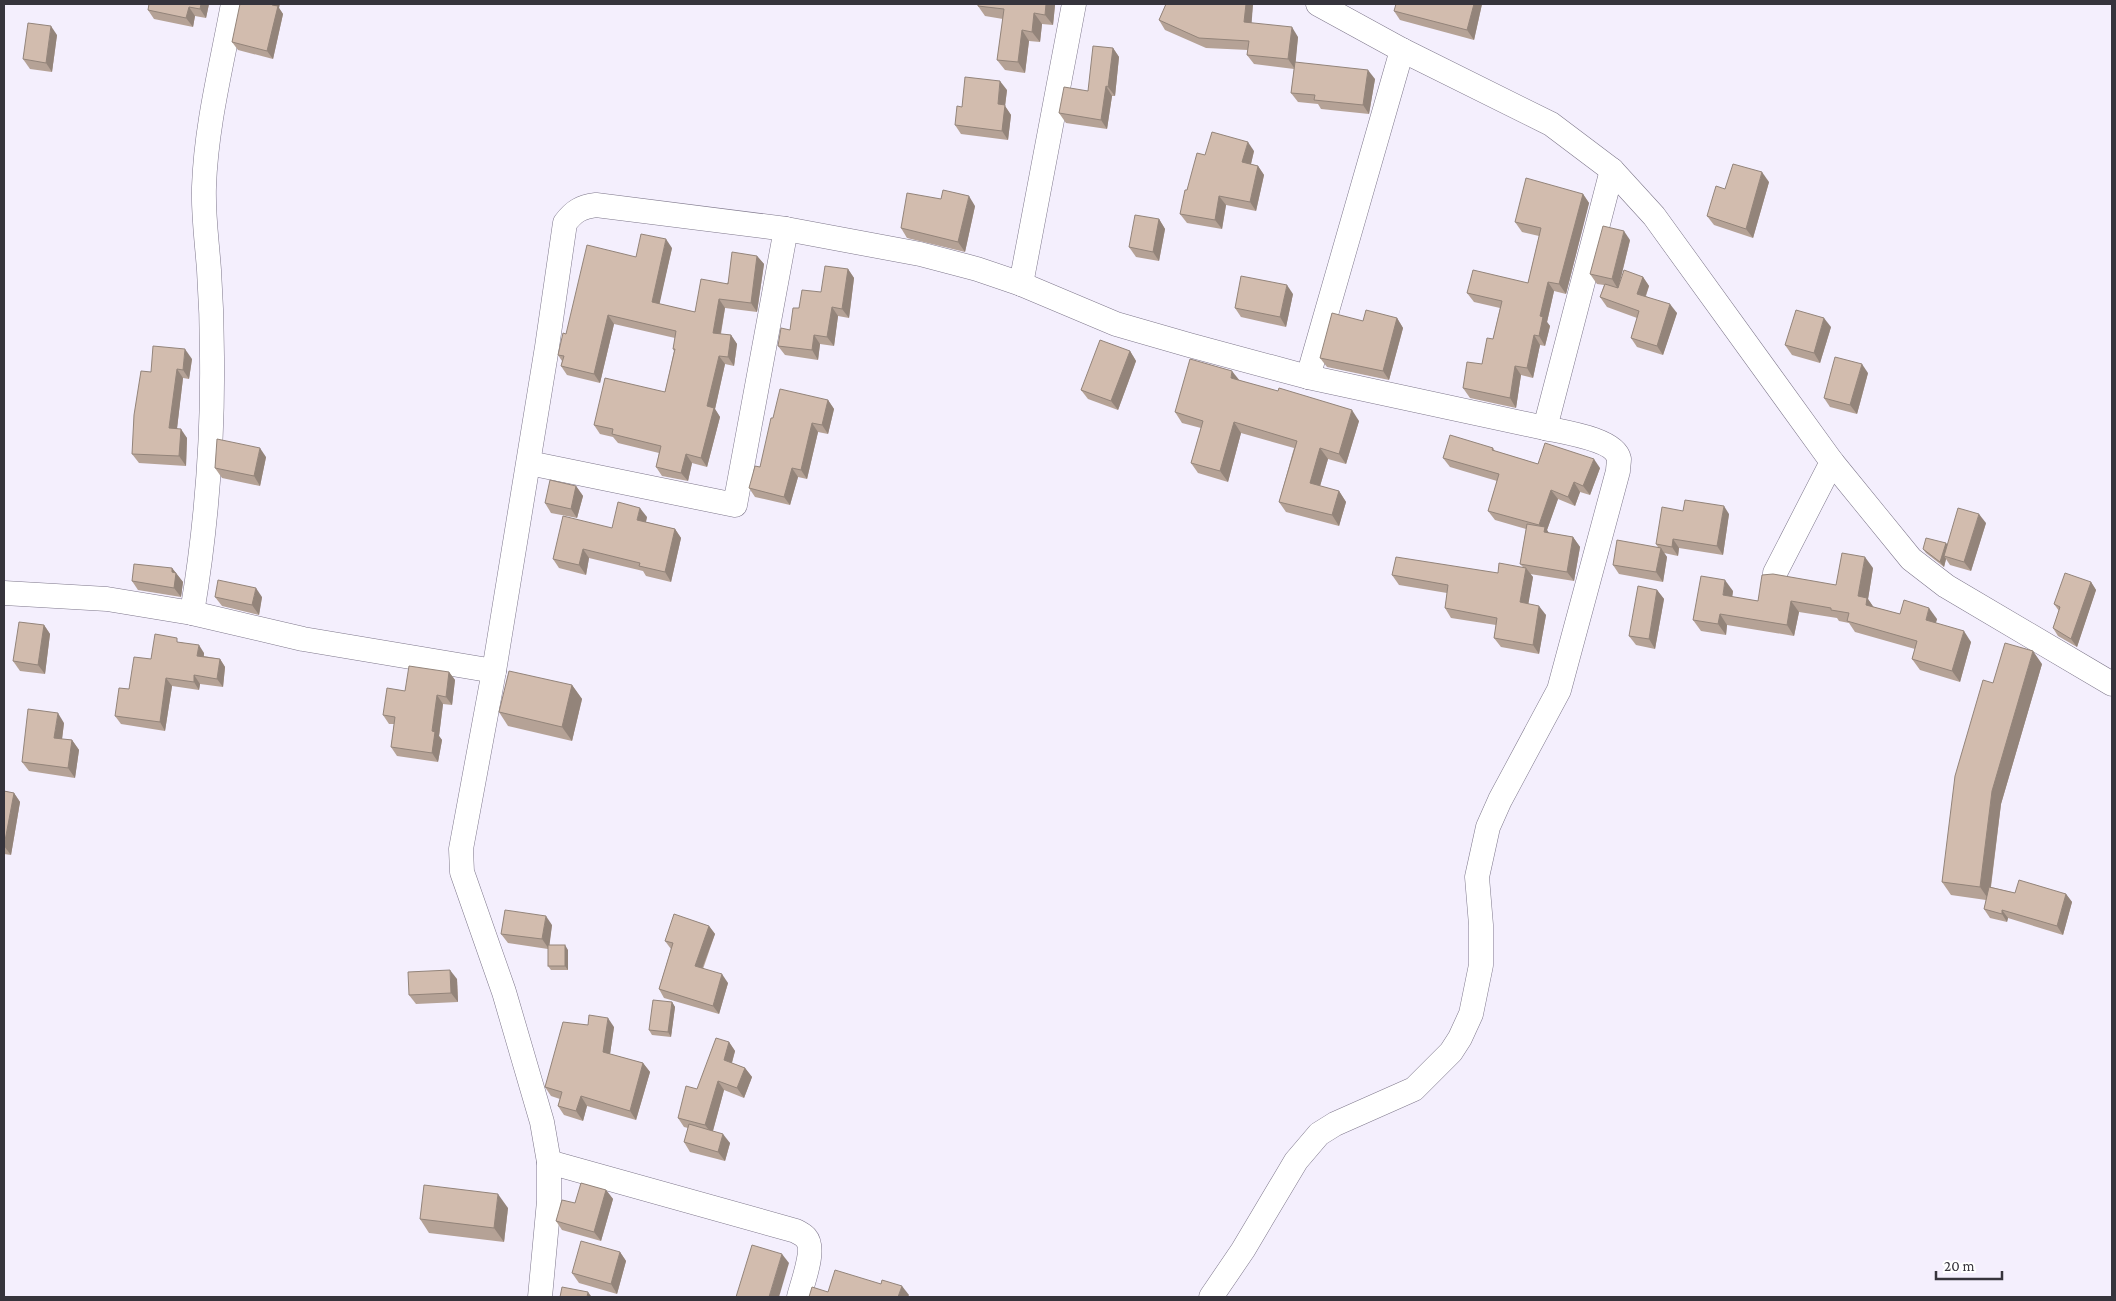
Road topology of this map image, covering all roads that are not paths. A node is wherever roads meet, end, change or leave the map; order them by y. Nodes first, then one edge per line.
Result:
1 (233, 4) edge
2 (1074, 4) edge
3 (1318, 4) edge
4 (1402, 50) junction
5 (1612, 170) junction
6 (786, 229) junction
7 (1021, 284) junction
8 (1308, 377) junction
9 (1544, 428) junction
10 (1832, 462) junction
11 (529, 463) junction
12 (1775, 573) edge
13 (4, 593) edge
14 (192, 613) junction
15 (494, 671) junction
16 (2112, 684) edge
17 (549, 1162) junction
18 (540, 1297) edge
19 (799, 1297) edge
20 (1211, 1297) edge

1 - 14 street
2 - 7 street
3 - 4 street
4 - 5 street
4 - 8 street
5 - 9 street
5 - 10 street
6 - 7 street
6 - 11 street
6 - 11 street
7 - 8 street
8 - 9 street
9 - 20 street
10 - 12 street
10 - 16 street
11 - 15 street
13 - 14 street
14 - 15 street
15 - 17 street
17 - 18 street
17 - 19 street

